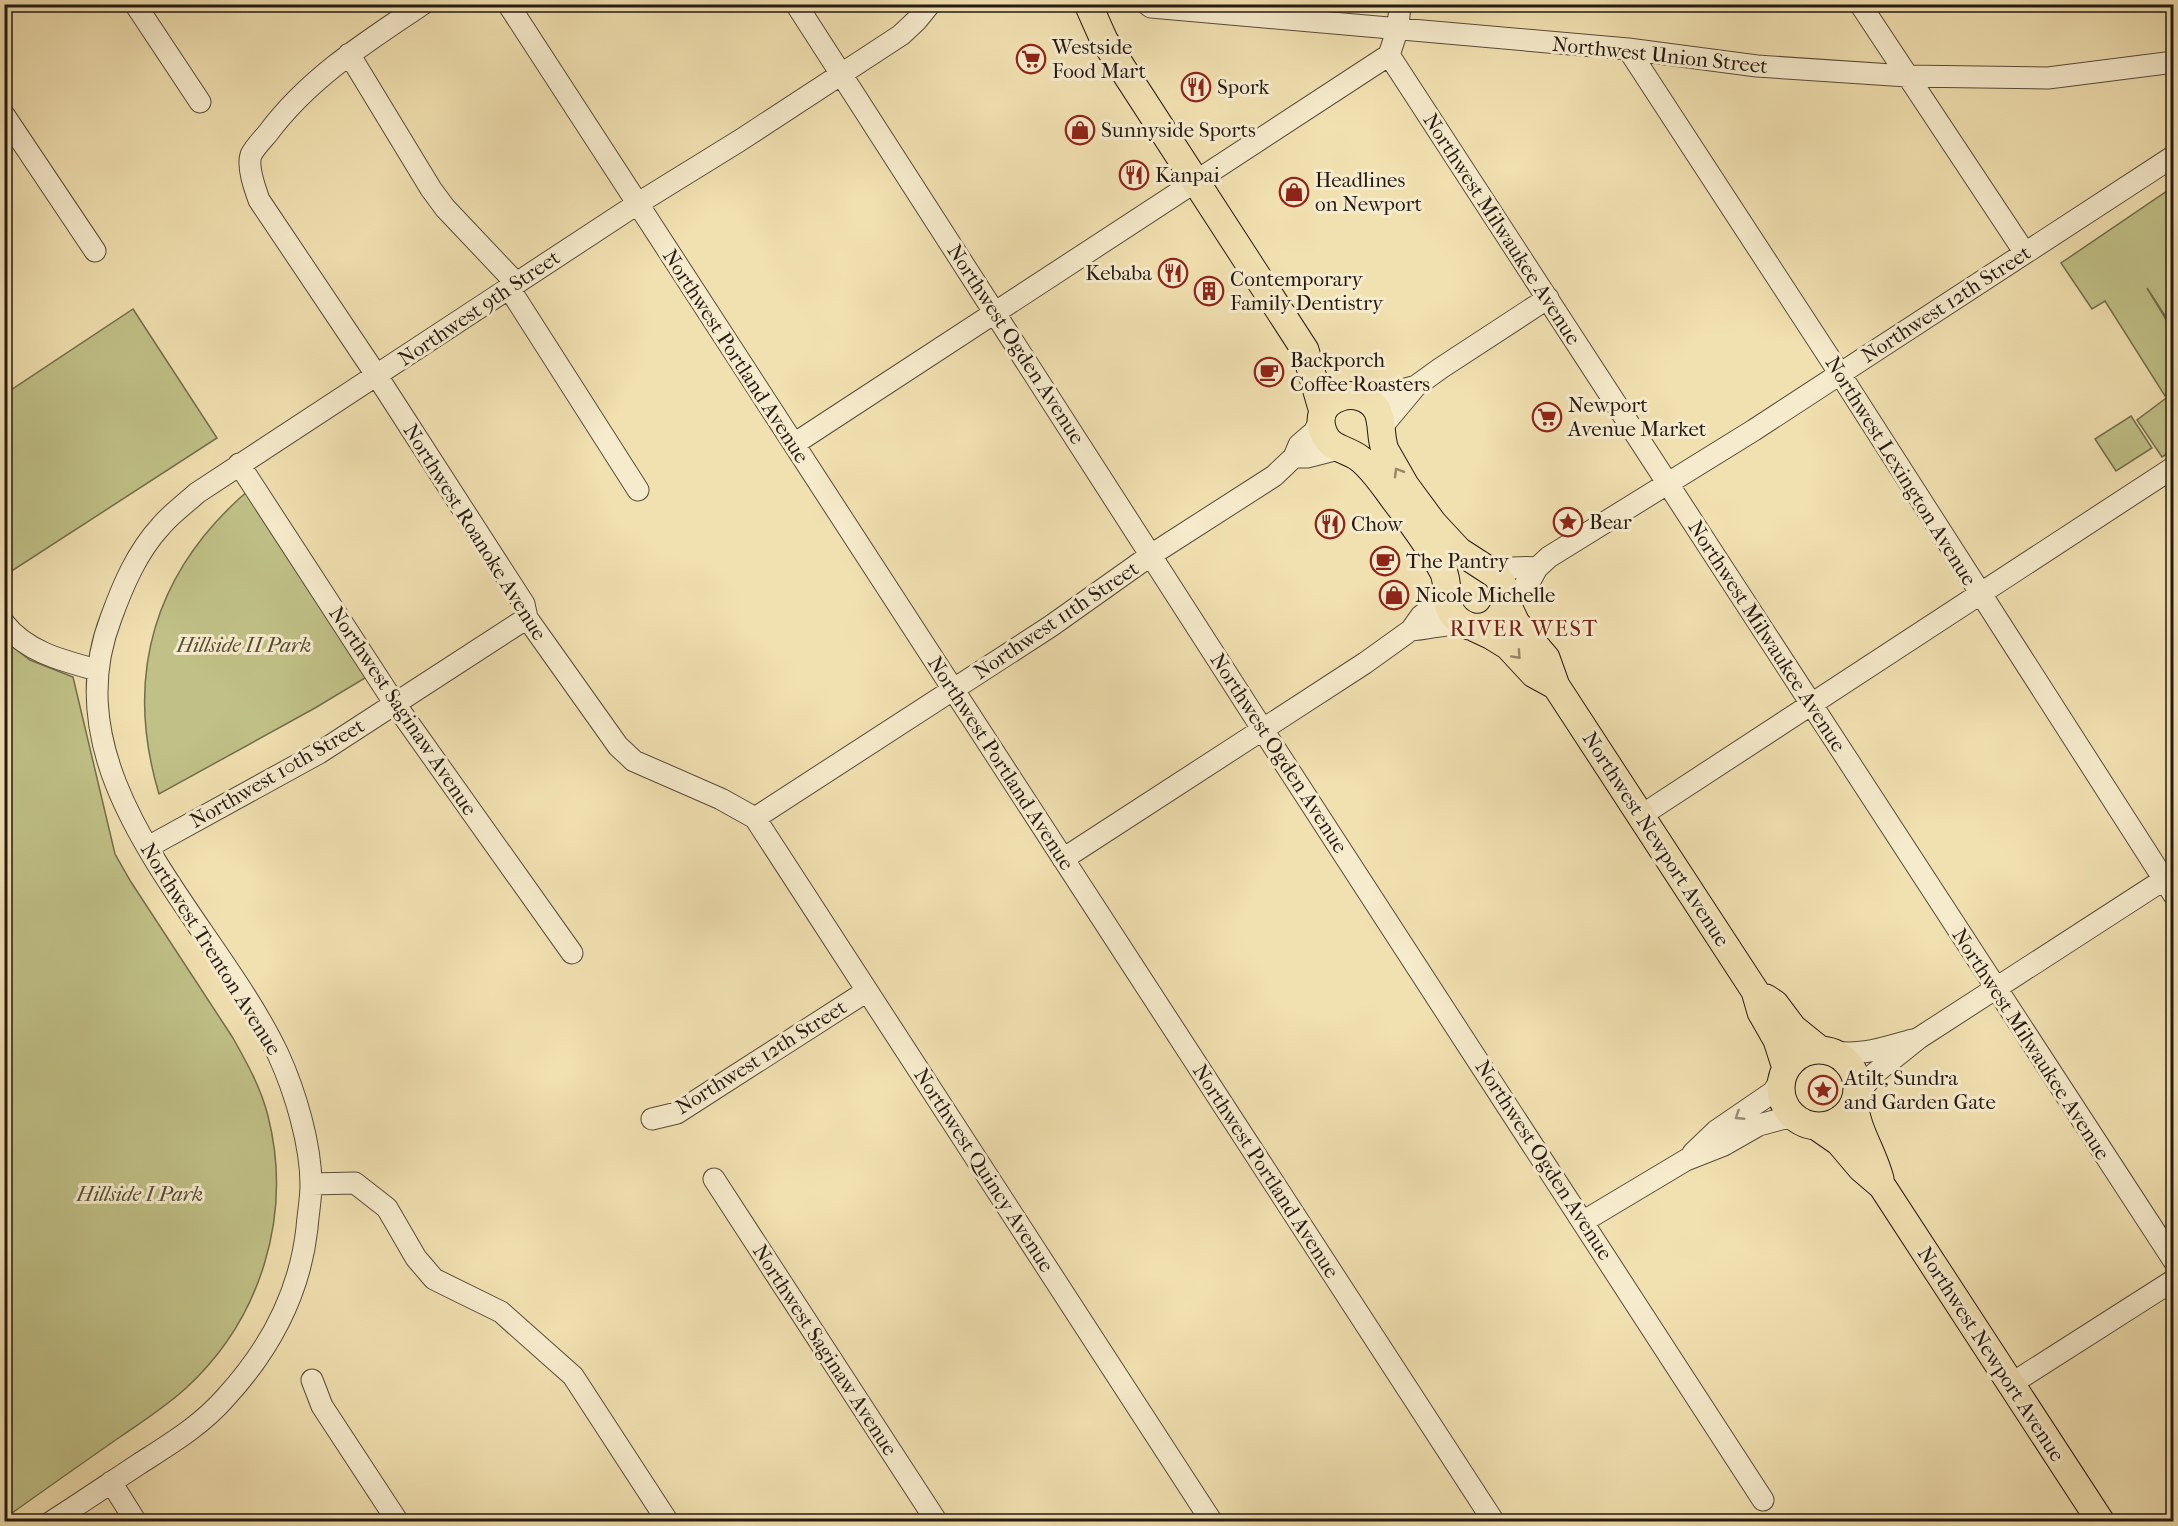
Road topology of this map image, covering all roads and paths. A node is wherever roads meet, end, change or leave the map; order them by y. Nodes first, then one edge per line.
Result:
1 (135, 4) edge
2 (423, 4) edge
3 (508, 4) edge
4 (796, 4) edge
5 (930, 4) edge
6 (1067, 4) edge
7 (1088, 4) edge
8 (1147, 4) edge
9 (1400, 4) edge
10 (1860, 4) edge
11 (1398, 28) junction
12 (1104, 40) junction
13 (1628, 49) junction
14 (349, 54) junction
15 (1389, 55) junction
16 (2174, 62) edge
17 (842, 74) junction
18 (1907, 76) junction
19 (200, 102) dead end
20 (7, 123) edge
21 (2174, 156) edge
22 (1197, 182) junction
23 (637, 204) junction
24 (94, 251) dead end
25 (2025, 253) junction
26 (513, 285) junction
27 (1548, 298) junction
28 (995, 312) junction
29 (1305, 351) junction
30 (1840, 374) junction
31 (376, 376) junction
32 (1416, 386) junction
33 (1358, 395) junction
34 (1322, 416) junction
35 (1381, 432) junction
36 (794, 444) junction
37 (1345, 452) junction
38 (1294, 457) junction
39 (239, 464) junction
40 (2171, 474) edge
41 (1669, 483) junction
42 (638, 490) dead end
43 (1151, 555) junction
44 (1481, 565) junction
45 (1537, 568) junction
46 (1447, 588) junction
47 (1979, 594) junction
48 (1507, 604) junction
49 (527, 618) junction
50 (4, 623) edge
51 (1469, 626) junction
52 (1411, 630) junction
53 (97, 670) junction
54 (1556, 687) junction
55 (953, 689) junction
56 (395, 704) junction
57 (1811, 704) junction
58 (1263, 730) junction
59 (1642, 815) junction
60 (755, 818) junction
61 (148, 847) junction
62 (1063, 859) junction
63 (2170, 883) edge
64 (572, 953) dead end
65 (1994, 988) junction
66 (867, 991) junction
67 (1755, 991) junction
68 (1919, 1038) junction
69 (1824, 1050) junction
70 (1784, 1073) junction
71 (1856, 1099) junction
72 (652, 1119) dead end
73 (1807, 1123) junction
74 (1686, 1160) junction
75 (714, 1179) dead end
76 (311, 1184) junction
77 (1882, 1186) junction
78 (1584, 1221) junction
79 (2174, 1261) edge
80 (2174, 1280) edge
81 (312, 1380) dead end
82 (2011, 1384) junction
83 (111, 1482) junction
84 (1763, 1500) dead end
85 (51, 1521) edge
86 (136, 1521) edge
87 (398, 1521) edge
88 (668, 1521) edge
89 (937, 1521) edge
90 (1212, 1521) edge
91 (1494, 1521) edge
92 (2101, 1521) edge

1 - 19 street
2 - 14 street
3 - 23 street, Northwest Portland Avenue
4 - 17 street, Northwest Ogden Avenue
5 - 17 street, Northwest 9th Street
6 - 12 main road
7 - 12 main road
8 - 11 street, Northwest Union Street
9 - 11 street
10 - 18 street
11 - 13 street, Northwest Union Street
11 - 15 street
12 - 22 main road
13 - 18 street, Northwest Union Street
13 - 30 street, Northwest Lexington Avenue
14 - 26 street
14 - 31 street, Northwest Roanoke Avenue
15 - 22 street
15 - 27 street, Northwest Milwaukee Avenue
16 - 18 street, Northwest Union Street
17 - 23 street, Northwest 9th Street
17 - 28 street, Northwest Ogden Avenue
18 - 25 street
20 - 24 street
21 - 25 street, Northwest 12th Street
22 - 28 street
22 - 29 main road
23 - 26 street, Northwest 9th Street
23 - 36 street, Northwest Portland Avenue
25 - 30 street, Northwest 12th Street
26 - 31 street, Northwest 9th Street
26 - 42 street
27 - 32 street
27 - 41 street, Northwest Milwaukee Avenue
28 - 36 street
28 - 43 street, Northwest Ogden Avenue
29 - 33 main road
29 - 34 main road
30 - 41 street, Northwest 12th Street
30 - 47 street, Northwest Lexington Avenue
31 - 39 street, Northwest 9th Street
31 - 49 street, Northwest Roanoke Avenue
32 - 33 street
32 - 35 street
33 - 34 main road
33 - 35 main road
34 - 37 main road
34 - 38 street, Northwest 11th Street
44 -> 35 main road
36 - 55 street, Northwest Portland Avenue
37 - 38 street
37 - 46 main road
38 - 43 street, Northwest 11th Street
39 - 53 street, Northwest 9th Street
39 - 56 street, Northwest Saginaw Avenue
40 - 47 street
41 - 45 street, Northwest 12th Street
41 - 57 street, Northwest Milwaukee Avenue
43 - 55 street, Northwest 11th Street
43 - 58 street, Northwest Ogden Avenue
44 - 45 street
44 - 48 main road, Northwest Newport Avenue
45 - 48 street, Northwest 12th Street
46 - 51 main road
46 - 52 street
47 - 57 street
47 - 63 street, Northwest Lexington Avenue
48 - 51 main road
48 - 54 main road, Northwest Newport Avenue
49 - 56 street, Northwest 10th Street
49 - 60 street, Northwest Roanoke Avenue
50 - 53 street
51 - 52 street
51 -> 54 main road, Northwest Newport Avenue
52 - 58 street
53 - 61 street, Northwest Trenton Avenue
54 - 59 main road, Northwest Newport Avenue
55 - 60 street, Northwest 11th Street
55 - 62 street, Northwest Portland Avenue
56 - 61 street, Northwest 10th Street
56 - 64 street, Northwest Saginaw Avenue
57 - 59 street
57 - 65 street, Northwest Milwaukee Avenue
58 - 62 street
58 - 78 street, Northwest Ogden Avenue
59 - 67 main road, Northwest Newport Avenue
60 - 66 street, Northwest Quincy Avenue
61 - 76 street, Northwest Trenton Avenue
62 - 91 street, Northwest Portland Avenue
63 - 65 street
65 - 68 street
65 - 79 street, Northwest Milwaukee Avenue
66 - 72 street, Northwest 12th Street
66 - 90 street, Northwest Quincy Avenue
67 - 69 main road, Northwest Newport Avenue
67 - 70 main road, Northwest Newport Avenue
68 - 69 street
68 - 71 street
69 - 70 main road
69 - 71 main road
70 - 73 main road
70 -> 74 street
71 - 73 main road
71 - 77 main road, Northwest Newport Avenue
73 - 74 street
73 - 77 main road, Northwest Newport Avenue
74 - 78 street
75 - 89 street, Northwest Saginaw Avenue
76 - 83 street
76 - 88 street
77 - 82 main road, Northwest Newport Avenue
78 - 84 street, Northwest Ogden Avenue
80 - 82 street
81 - 87 street
82 - 92 main road, Northwest Newport Avenue
83 - 85 street
83 - 86 street

